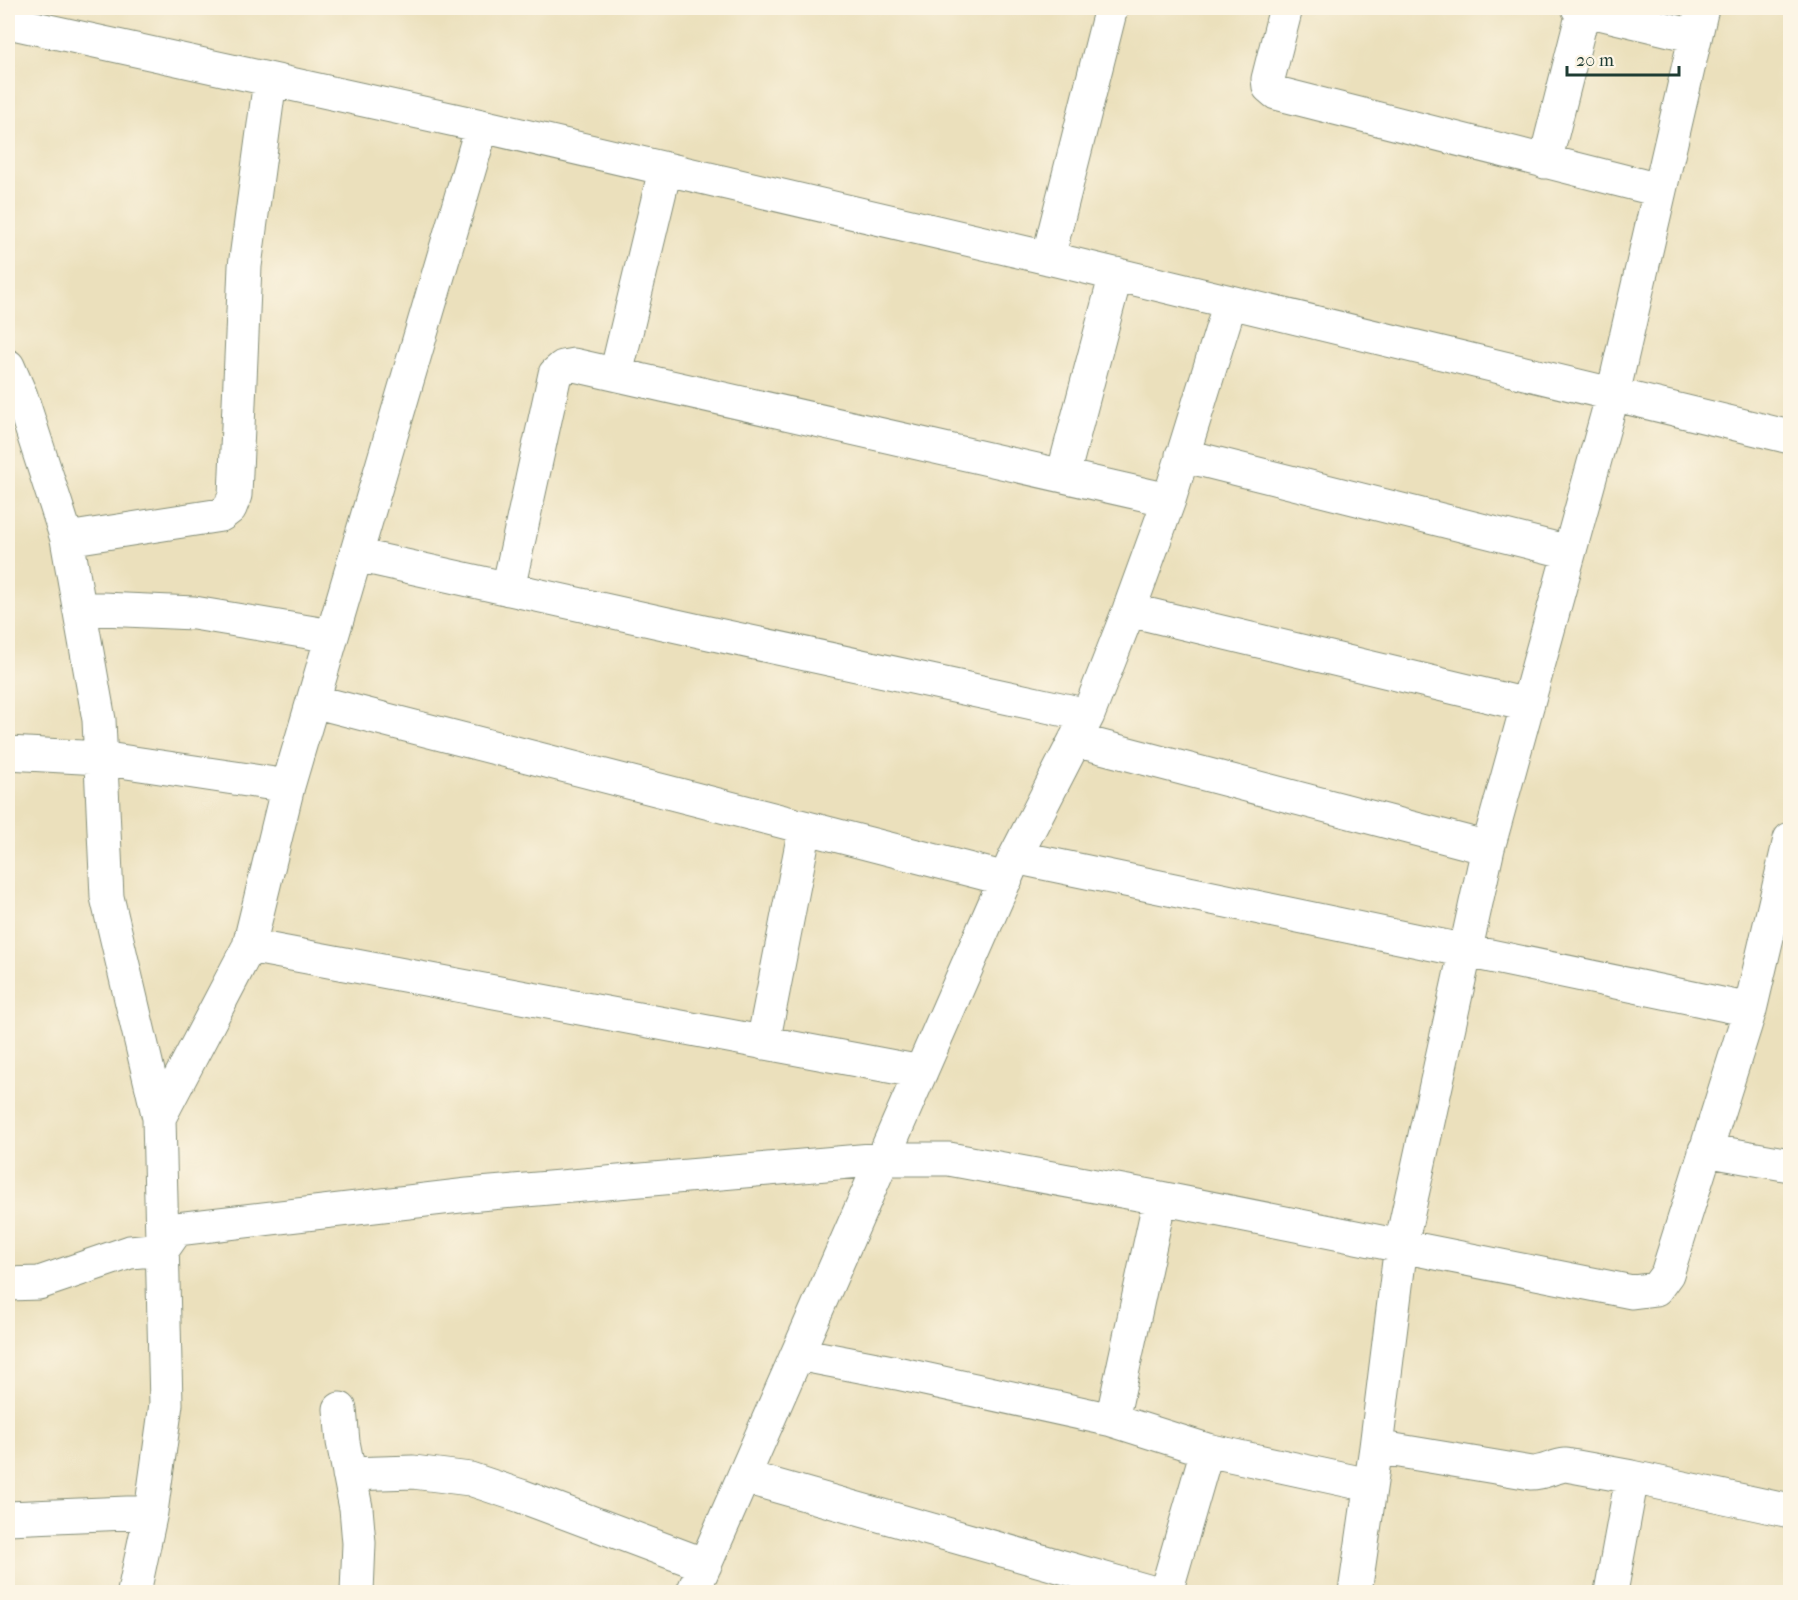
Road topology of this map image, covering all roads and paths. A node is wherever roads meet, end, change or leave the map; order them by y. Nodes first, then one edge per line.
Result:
1 (1111, 8) edge
2 (1286, 8) edge
3 (1582, 8) edge
4 (8, 22) edge
5 (1699, 22) edge
6 (270, 80) junction
7 (482, 126) junction
8 (1545, 162) junction
9 (665, 170) junction
10 (1659, 190) junction
11 (1048, 258) junction
12 (1116, 274) junction
13 (1230, 303) junction
14 (8, 366) edge
15 (615, 374) junction
16 (1612, 394) junction
17 (1791, 437) edge
18 (1182, 456) junction
19 (1063, 476) junction
20 (1169, 500) junction
21 (67, 539) junction
22 (1569, 552) junction
23 (356, 555) junction
24 (508, 588) junction
25 (79, 609) junction
26 (1129, 610) junction
27 (332, 636) junction
28 (313, 701) junction
29 (1527, 705) junction
30 (1081, 727) junction
31 (8, 753) edge
32 (100, 758) junction
33 (288, 786) junction
34 (805, 828) junction
35 (1791, 839) edge
36 (1488, 848) junction
37 (1010, 868) junction
38 (249, 946) junction
39 (1465, 951) junction
40 (1750, 1010) junction
41 (763, 1042) junction
42 (921, 1072) junction
43 (159, 1118) junction
44 (1705, 1150) junction
45 (884, 1159) junction
46 (1791, 1166) edge
47 (1160, 1198) junction
48 (1401, 1245) junction
49 (163, 1249) junction
50 (8, 1284) edge
51 (798, 1354) junction
52 (340, 1409) dead end
53 (1112, 1420) junction
54 (1376, 1447) junction
55 (1207, 1450) junction
56 (349, 1474) junction
57 (745, 1477) junction
58 (1632, 1477) junction
59 (1369, 1485) junction
60 (1791, 1511) edge
61 (151, 1512) junction
62 (8, 1518) edge
63 (699, 1579) edge
64 (134, 1593) edge
65 (357, 1593) edge
66 (1151, 1593) edge
67 (1166, 1593) edge
68 (1355, 1593) edge
69 (1611, 1593) edge

1 - 11 street
2 - 8 street
3 - 5 street
3 - 8 street
4 - 6 street
5 - 10 street
6 - 7 street
6 - 21 street
7 - 9 street
7 - 23 street
8 - 10 street
9 - 11 street
9 - 15 street
10 - 16 street
11 - 12 street
12 - 13 street
12 - 19 street
13 - 16 street
13 - 18 street
14 - 21 street
15 - 19 street
15 - 24 street
16 - 17 street
16 - 22 street
18 - 20 street
18 - 22 street
19 - 20 street
20 - 26 street
21 - 25 street
22 - 29 street
23 - 24 street
23 - 27 street
24 - 30 street
25 - 27 street
25 - 32 street
26 - 29 street
26 - 30 street
27 - 28 street
28 - 33 street
28 - 34 street
29 - 36 street
30 - 36 street
30 - 37 street
31 - 32 street
32 - 33 street
32 - 43 street
33 - 38 street
34 - 37 street
34 - 41 street
35 - 40 street
36 - 39 street
37 - 39 street
37 - 42 street
38 - 41 street
38 - 43 street
39 - 40 street
39 - 48 street
40 - 44 street
41 - 42 street
42 - 45 street
43 - 49 street
44 - 46 street
44 - 48 street
45 - 47 street
45 - 49 street
45 - 51 street
47 - 48 street
47 - 53 street
48 - 54 street
49 - 50 street
49 - 61 street
51 - 53 street
51 - 57 street
52 - 56 street
53 - 55 street
54 - 58 street
54 - 59 street
55 - 59 street
55 - 67 street
56 - 63 street
56 - 65 street
57 - 63 street
57 - 66 street
58 - 60 street
58 - 69 street
59 - 68 street
61 - 62 street
61 - 64 street

